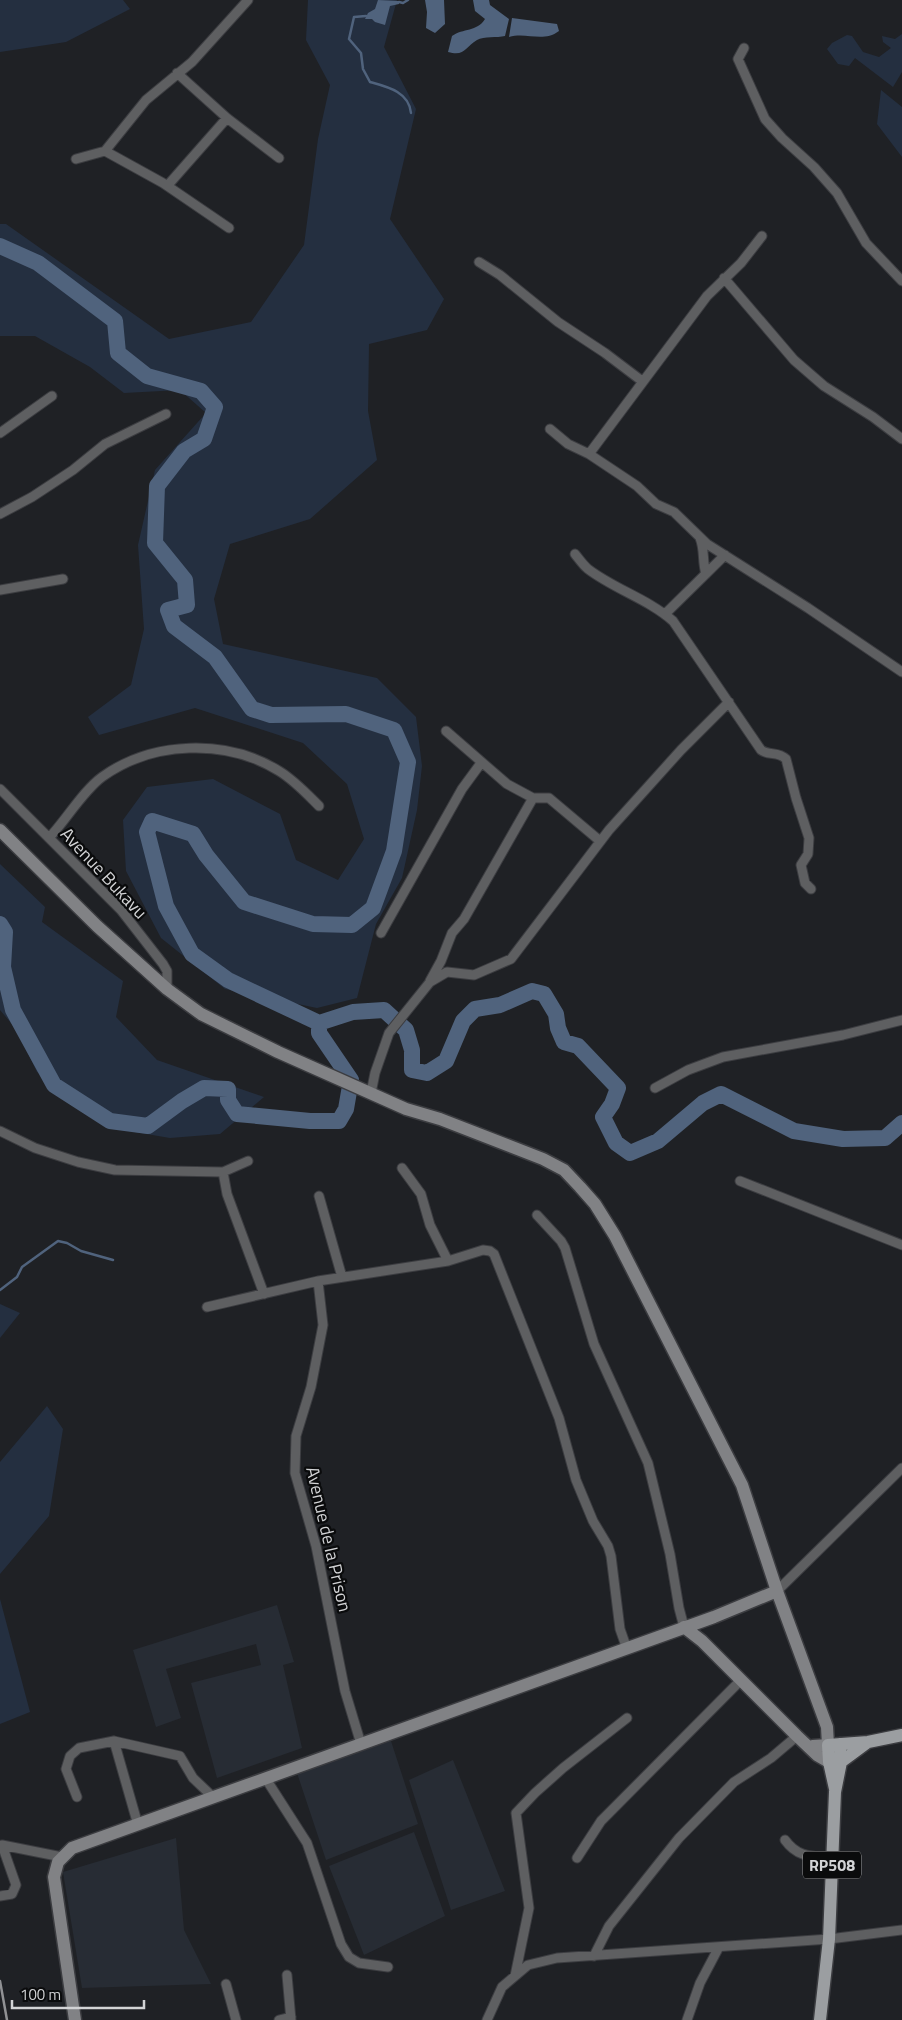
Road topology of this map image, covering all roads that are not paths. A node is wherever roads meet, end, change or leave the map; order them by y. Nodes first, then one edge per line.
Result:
1 (248, 0) edge
2 (744, 48) dead end
3 (177, 73) junction
4 (227, 118) junction
5 (105, 151) junction
6 (279, 158) dead end
7 (76, 159) dead end
8 (168, 185) junction
9 (229, 228) dead end
10 (762, 236) dead end
11 (479, 262) dead end
12 (724, 278) junction
13 (902, 281) edge
14 (642, 381) junction
15 (52, 396) dead end
16 (166, 414) dead end
17 (550, 429) dead end
18 (0, 433) edge
19 (902, 439) edge
20 (589, 454) junction
21 (0, 514) edge
22 (699, 537) junction
23 (575, 554) dead end
24 (724, 555) junction
25 (706, 574) junction
26 (63, 579) dead end
27 (0, 590) edge
28 (665, 614) junction
29 (902, 672) edge
30 (730, 702) junction
31 (446, 731) dead end
32 (481, 763) junction
33 (0, 789) edge
34 (533, 798) junction
35 (319, 806) dead end
36 (0, 830) edge
37 (48, 838) junction
38 (600, 841) junction
39 (811, 889) dead end
40 (381, 933) dead end
41 (430, 982) junction
42 (167, 988) junction
43 (902, 1020) edge
44 (655, 1088) dead end
45 (368, 1092) junction
46 (0, 1131) edge
47 (248, 1161) dead end
48 (402, 1168) dead end
49 (223, 1172) junction
50 (740, 1181) dead end
51 (319, 1196) dead end
52 (537, 1215) dead end
53 (902, 1245) edge
54 (448, 1261) junction
55 (342, 1277) junction
56 (318, 1281) junction
57 (264, 1294) junction
58 (208, 1307) dead end
59 (902, 1468) edge
60 (777, 1591) junction
61 (684, 1627) junction
62 (627, 1649) junction
63 (741, 1680) junction
64 (627, 1718) dead end
65 (902, 1735) edge
66 (797, 1736) junction
67 (114, 1741) junction
68 (868, 1742) junction
69 (361, 1744) junction
70 (834, 1744) junction
71 (810, 1748) junction
72 (835, 1762) junction
73 (266, 1779) junction
74 (77, 1797) dead end
75 (214, 1798) junction
76 (138, 1825) junction
77 (785, 1840) dead end
78 (62, 1857) junction
79 (577, 1858) dead end
80 (833, 1858) junction
81 (0, 1896) edge
82 (902, 1930) edge
83 (829, 1938) junction
84 (719, 1947) junction
85 (594, 1956) junction
86 (388, 1967) dead end
87 (287, 1975) dead end
88 (515, 1976) junction
89 (226, 1984) dead end
90 (291, 2019) edge
91 (75, 2020) edge
92 (236, 2020) edge
93 (279, 2020) edge
94 (488, 2020) edge
95 (687, 2020) edge
96 (820, 2020) edge

1 - 3 street
2 - 13 street
3 - 4 street
3 - 5 street
4 - 6 street
4 - 8 street
5 - 7 street
5 - 8 street
8 - 9 street
10 - 12 street
11 - 14 street
12 - 14 street
12 - 19 street
14 - 20 street
15 - 18 street
16 - 21 street
17 - 20 street
20 - 22 street
22 - 24 street
22 - 25 street
23 - 28 street
24 - 25 street
24 - 29 street
25 - 28 street
26 - 27 street
28 - 30 street
30 - 38 street
30 - 39 street
31 - 32 street
32 - 34 street
32 - 40 street
33 - 37 street, Avenue Bukavu
34 - 38 street
34 - 41 street
35 - 37 street
36 - 42 street
37 - 42 street, Avenue Bukavu
38 - 41 street
41 - 45 street
42 - 45 street
43 - 44 street
45 - 60 street
46 - 49 street
47 - 49 street
48 - 54 street
49 - 57 street
50 - 53 street
51 - 55 street
52 - 61 street
54 - 55 street
54 - 62 street
55 - 56 street
56 - 57 street
56 - 69 street, Avenue de la Prison
57 - 58 street
59 - 60 street
60 - 61 street
60 - 70 street
61 - 62 street
61 - 63 street
62 - 69 street
63 - 66 street
63 - 79 street
64 - 88 street
65 - 68 main road
66 - 71 street
66 - 85 street
67 - 74 street
67 - 75 street
67 - 76 street
68 - 70 main road
68 - 72 main road
69 - 73 street
70 - 71 street
70 - 72 main road, RP508
71 - 72 street
72 - 80 main road, RP508
73 - 75 street
73 - 86 street
75 - 76 street
76 - 78 street
77 - 80 street
78 - 81 street
78 - 91 street
80 - 83 main road, RP508
82 - 83 street
83 - 84 street
83 - 96 main road
84 - 85 street
84 - 95 street
85 - 88 street
87 - 90 street
88 - 94 street
89 - 92 street
90 - 93 street

